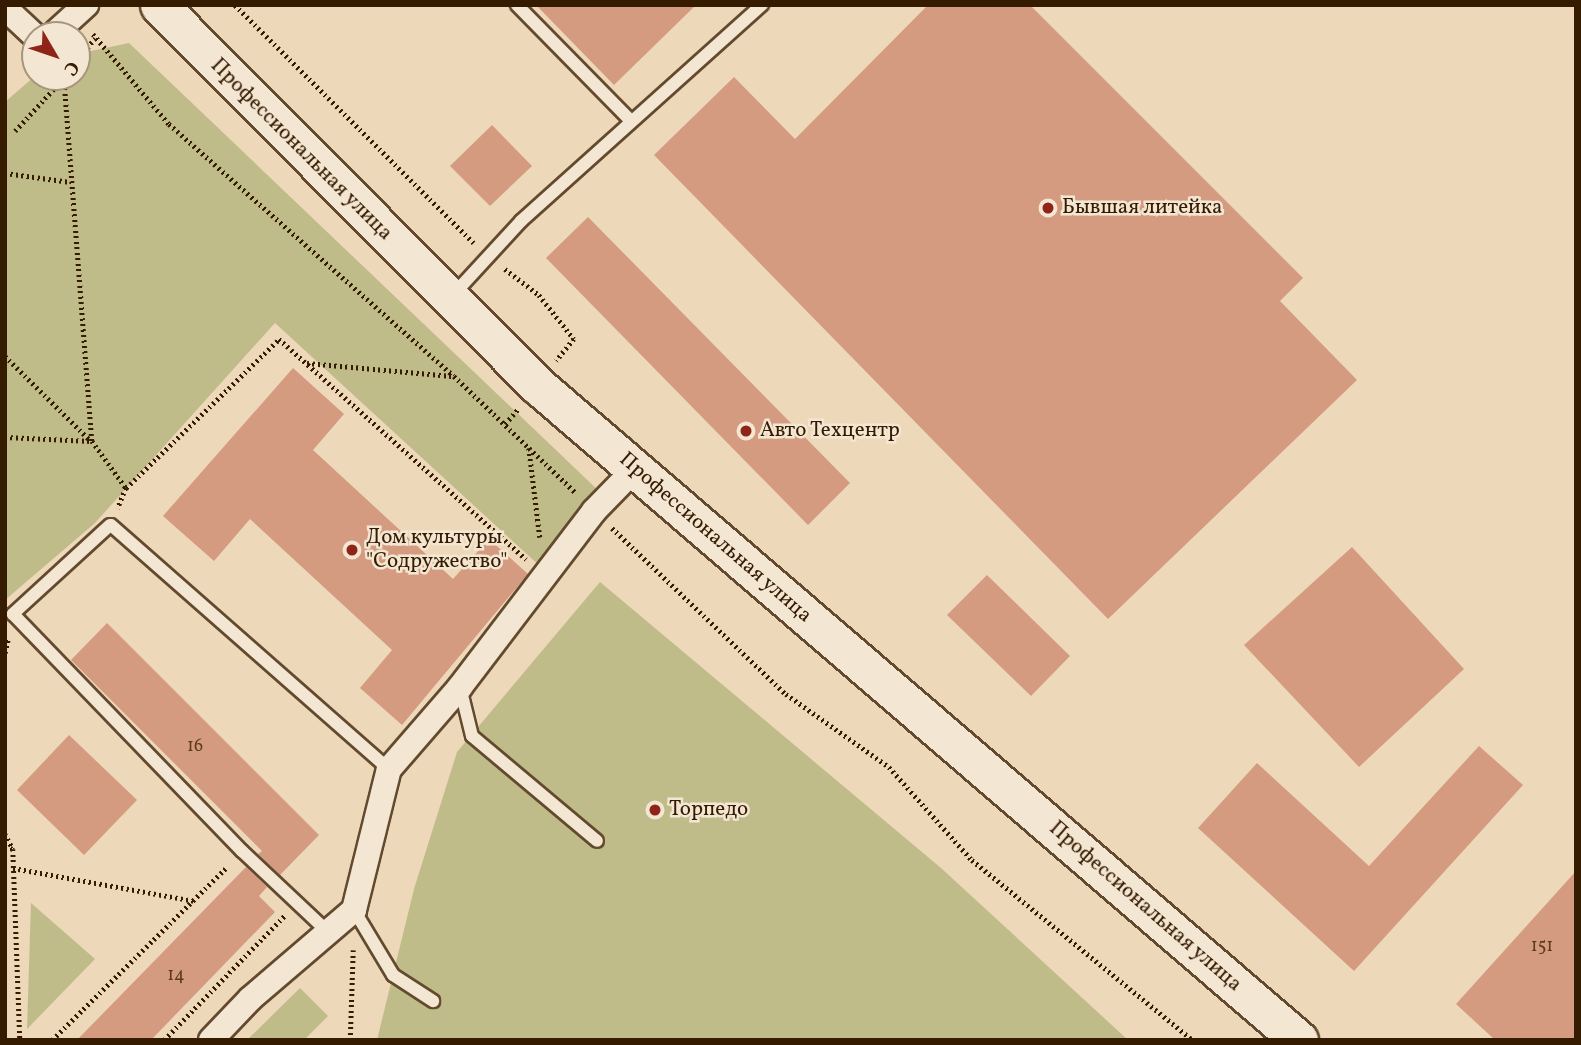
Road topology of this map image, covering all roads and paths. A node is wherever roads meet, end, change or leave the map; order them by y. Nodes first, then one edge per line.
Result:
1 (159, 5) edge
2 (235, 5) edge
3 (517, 5) edge
4 (762, 5) edge
5 (5, 8) edge
6 (82, 8) edge
7 (68, 21) edge
8 (21, 23) edge
9 (95, 38) junction
10 (91, 43) edge
11 (52, 91) edge
12 (64, 91) edge
13 (631, 121) junction
14 (15, 131) dead end
15 (5, 173) edge
16 (70, 182) junction
17 (489, 256) junction
18 (448, 300) junction
19 (5, 356) edge
20 (306, 363) junction
21 (454, 376) junction
22 (537, 385) junction
23 (505, 424) junction
24 (5, 437) edge
25 (92, 441) junction
26 (529, 448) junction
27 (635, 469) junction
28 (126, 488) junction
29 (594, 511) junction
30 (111, 525) junction
31 (545, 576) junction
32 (460, 687) junction
33 (389, 769) junction
34 (5, 834) edge
35 (597, 841) dead end
36 (5, 847) edge
37 (13, 849) junction
38 (242, 851) junction
39 (13, 868) junction
40 (195, 901) junction
41 (297, 903) junction
42 (354, 910) junction
43 (328, 932) junction
44 (433, 1001) dead end
45 (20, 1040) edge
46 (52, 1040) edge
47 (164, 1040) edge
48 (211, 1040) edge
49 (350, 1040) edge
50 (1193, 1040) edge
51 (1299, 1040) edge

1 - 18 main road, Профессиональная улица
2 - 17 path
3 - 13 lane
4 - 13 lane
5 - 8 street
6 - 7 street
6 - 9 path
9 - 10 path
9 - 21 path
11 - 14 path
12 - 16 path
13 - 17 lane
15 - 16 path
16 - 25 path
17 - 18 lane
17 - 22 path
18 - 22 main road, Профессиональная улица
19 - 25 path
20 - 21 path
20 - 28 path
20 - 31 path
21 - 23 path
22 - 23 path
22 - 27 main road, Профессиональная улица
23 - 26 path
24 - 25 path
25 - 28 path
26 - 29 path
26 - 31 path
27 - 29 street
27 - 51 main road, Профессиональная улица
28 - 30 path
29 - 31 street
29 - 50 path
30 - 33 lane
30 - 38 lane
31 - 32 street
32 - 33 street
32 - 35 lane
33 - 42 street
34 - 37 path
36 - 37 path
37 - 39 path
38 - 40 path
38 - 41 lane
39 - 40 path
39 - 45 path
40 - 46 path
41 - 43 lane
41 - 47 path
42 - 43 street
42 - 44 lane
42 - 49 path
43 - 48 street

